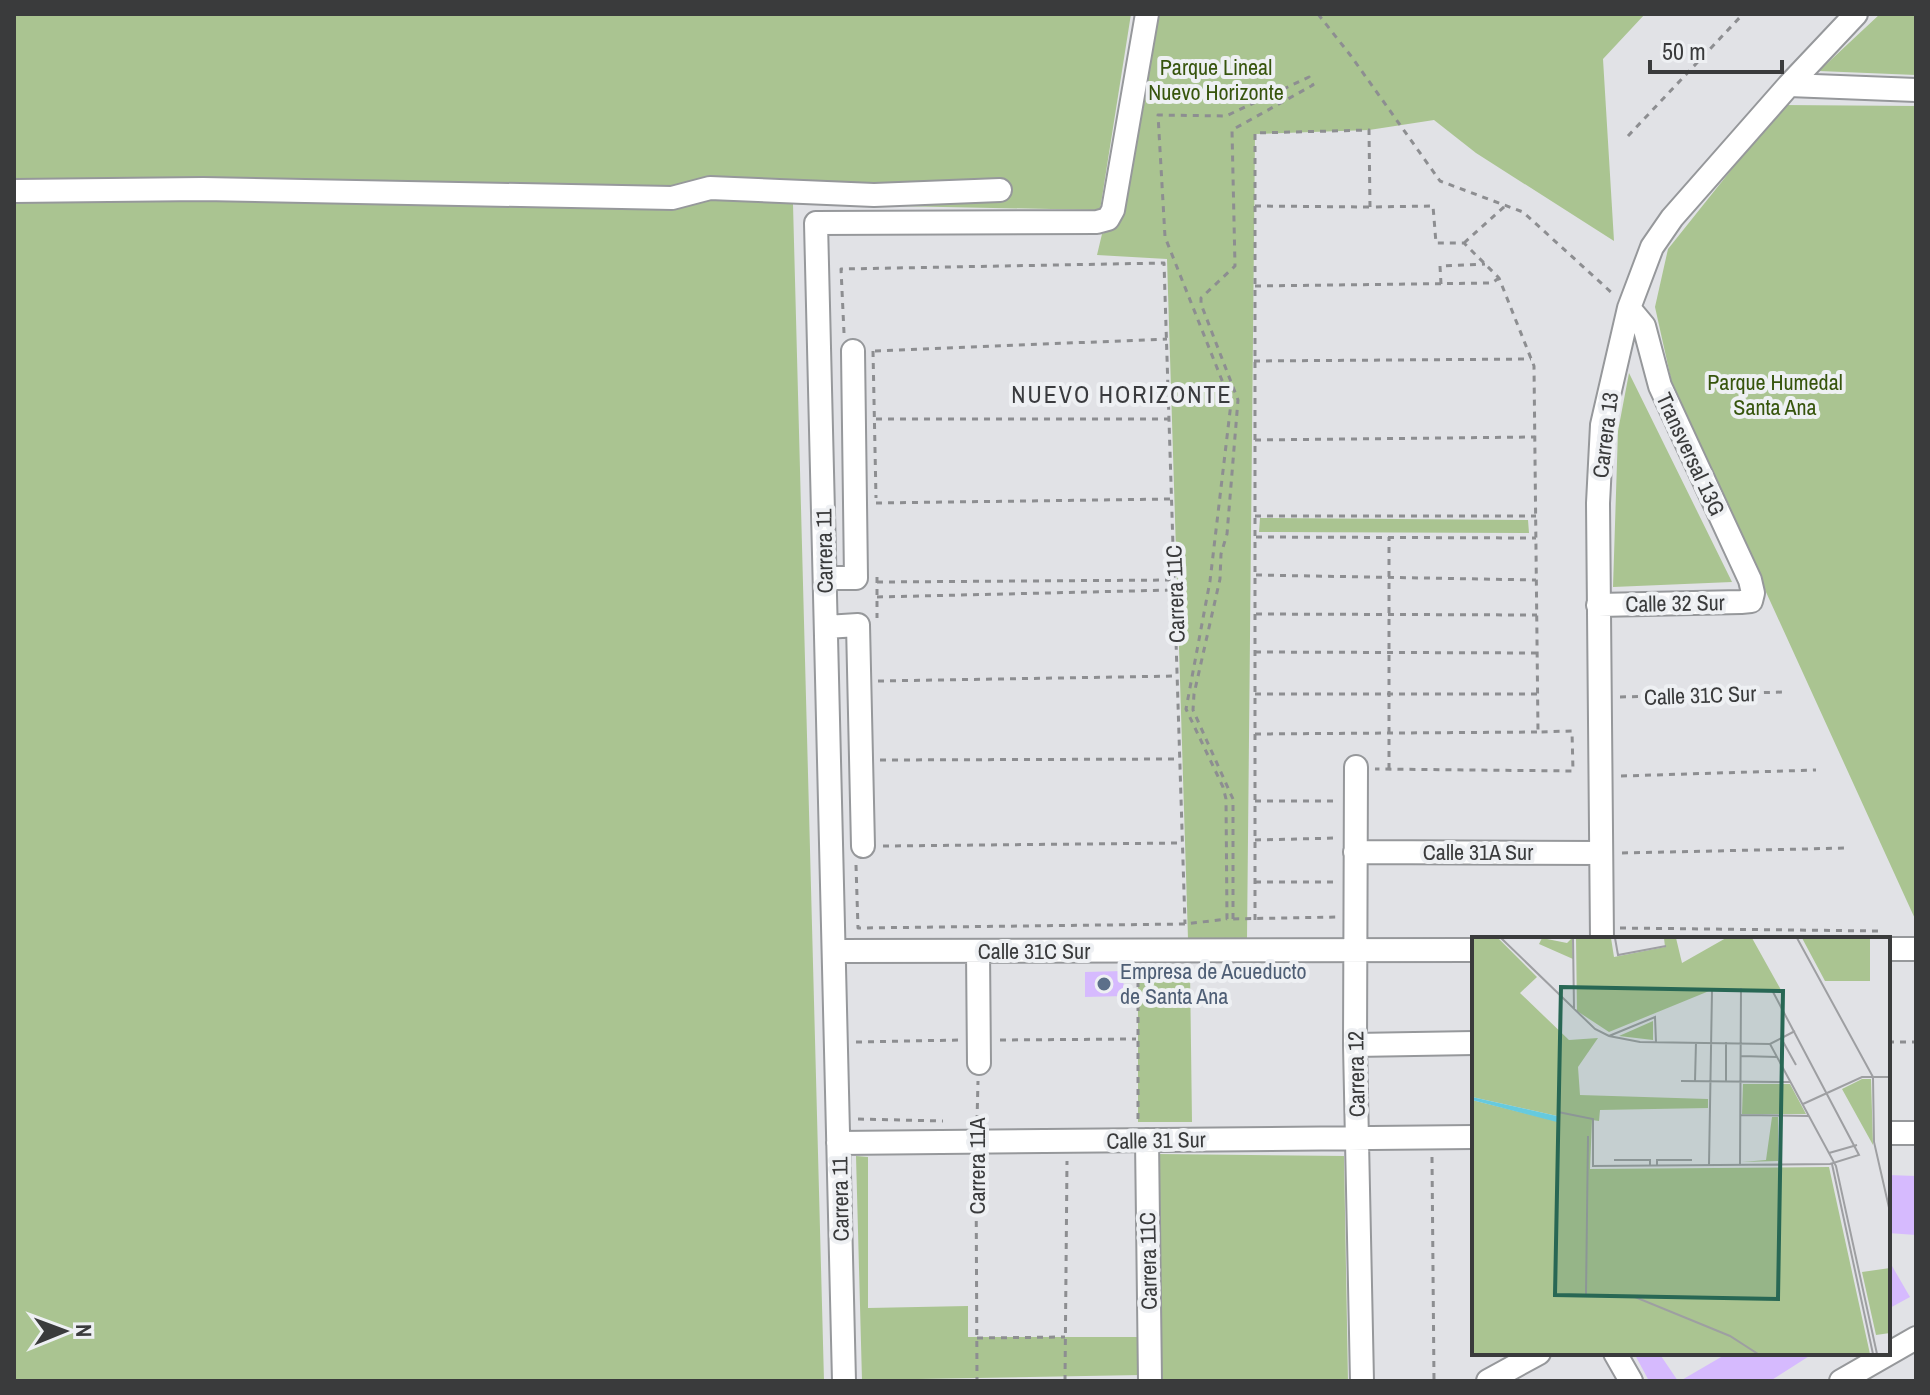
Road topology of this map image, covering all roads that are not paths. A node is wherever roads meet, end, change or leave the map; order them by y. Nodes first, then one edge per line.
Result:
1 (1147, 14) edge
2 (1856, 14) edge
3 (1789, 85) junction
4 (1916, 90) edge
5 (1000, 190) dead end
6 (14, 191) edge
7 (1629, 308) junction
8 (864, 351) road end
9 (1652, 357) junction
10 (1617, 361) junction
11 (825, 578) junction
12 (1751, 601) joint
13 (1598, 605) junction
14 (826, 627) junction
15 (1356, 767) road end
16 (1347, 845) junction
17 (863, 846) road end
18 (1610, 853) junction
19 (1611, 934) edge
20 (1890, 940) edge
21 (1916, 949) edge
22 (1354, 950) junction
23 (1472, 950) edge
24 (834, 951) junction
25 (978, 951) junction
26 (1472, 1043) edge
27 (1355, 1045) junction
28 (979, 1063) road end
29 (1142, 1131) junction
30 (1890, 1133) edge
31 (1916, 1133) edge
32 (1472, 1137) edge
33 (1357, 1138) junction
34 (838, 1143) junction
35 (1916, 1338) edge
36 (1890, 1353) edge
37 (1616, 1355) edge
38 (1886, 1355) edge
39 (1515, 1359) edge
40 (844, 1381) edge
41 (1150, 1381) edge
42 (1362, 1381) edge
43 (1488, 1381) edge
44 (1631, 1381) edge
45 (1841, 1381) edge

1 - 11 street, Carrera 11
2 - 3 street, Carrera 13
3 - 4 street
3 - 7 street, Carrera 13
5 - 6 street
7 - 9 street, Transversal 13G
7 - 10 street, Carrera 13
8 - 11 street
9 - 10 street
9 - 12 street, Transversal 13G
10 - 13 street, Carrera 13
11 - 14 street, Carrera 11
12 - 13 street, Calle 32 Sur
13 - 18 street, Carrera 13
14 - 17 street
14 - 24 street, Carrera 11
15 - 16 street, Carrera 12
16 - 18 street, Calle 31A Sur
16 - 22 street, Carrera 12
18 - 19 street, Carrera 13
20 - 21 street
22 - 23 street, Calle 31C Sur
22 - 25 street, Calle 31C Sur
22 - 27 street, Carrera 12
24 - 25 street, Calle 31C Sur
24 - 34 street, Carrera 11
25 - 28 street
26 - 27 street
27 - 33 street, Carrera 12
29 - 33 street, Calle 31 Sur
29 - 34 street, Calle 31 Sur
29 - 41 street, Carrera 11C
30 - 31 street
32 - 33 street, Calle 31 Sur
33 - 42 street, Carrera 12
34 - 40 street, Carrera 11
35 - 36 street
37 - 44 street
38 - 45 street
39 - 43 street

